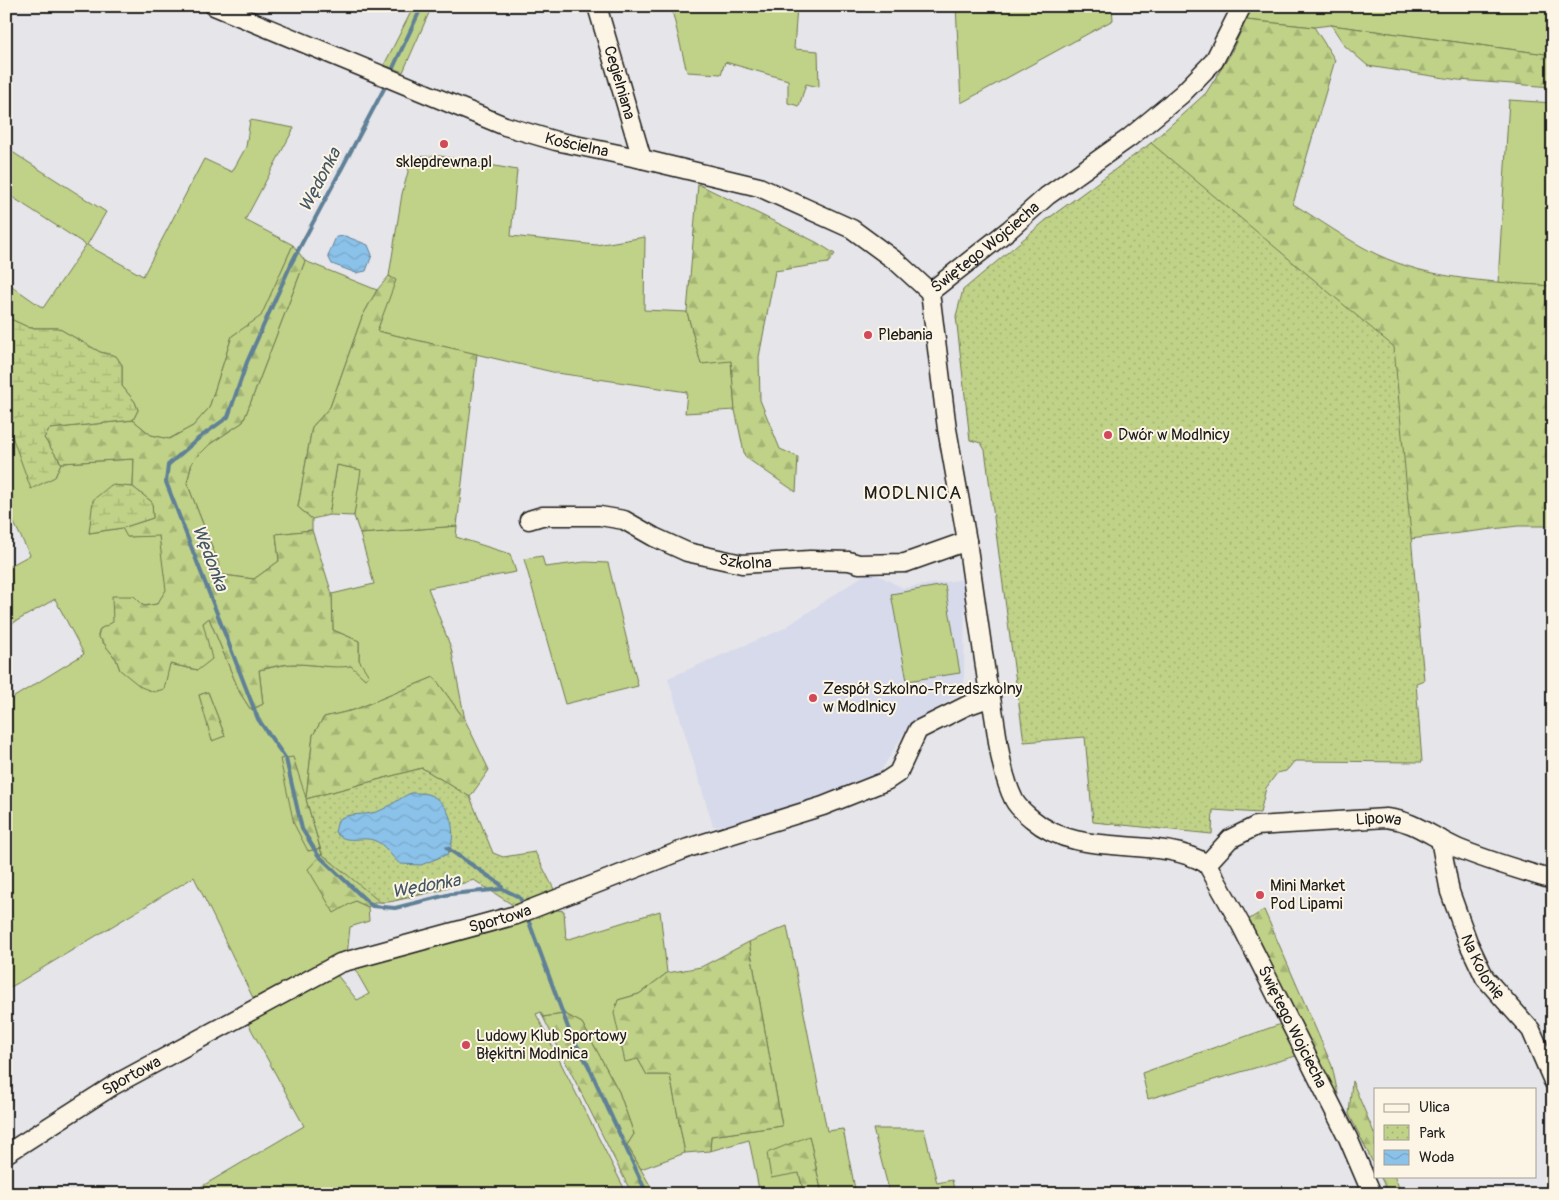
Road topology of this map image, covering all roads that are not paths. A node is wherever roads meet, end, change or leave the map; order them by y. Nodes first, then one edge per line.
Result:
1 (597, 6) edge
2 (1242, 6) edge
3 (224, 8) edge
4 (642, 159) junction
5 (930, 292) junction
6 (529, 520) dead end
7 (967, 541) junction
8 (992, 697) junction
9 (1440, 839) junction
10 (1207, 864) junction
11 (1553, 880) edge
12 (1553, 1081) edge
13 (6, 1154) edge
14 (1372, 1194) edge

1 - 4 street, Cegielniana
2 - 5 street, Świętego Wojciecha
3 - 4 street, Kościelna
4 - 5 street, Kościelna
5 - 7 street, Świętego Wojciecha
6 - 7 street, Szkolna
7 - 8 street, Świętego Wojciecha
8 - 10 street, Świętego Wojciecha
8 - 13 street, Sportowa
9 - 10 street, Lipowa
9 - 11 street, Lipowa
9 - 12 street, Na Kolonię
10 - 14 street, Świętego Wojciecha

